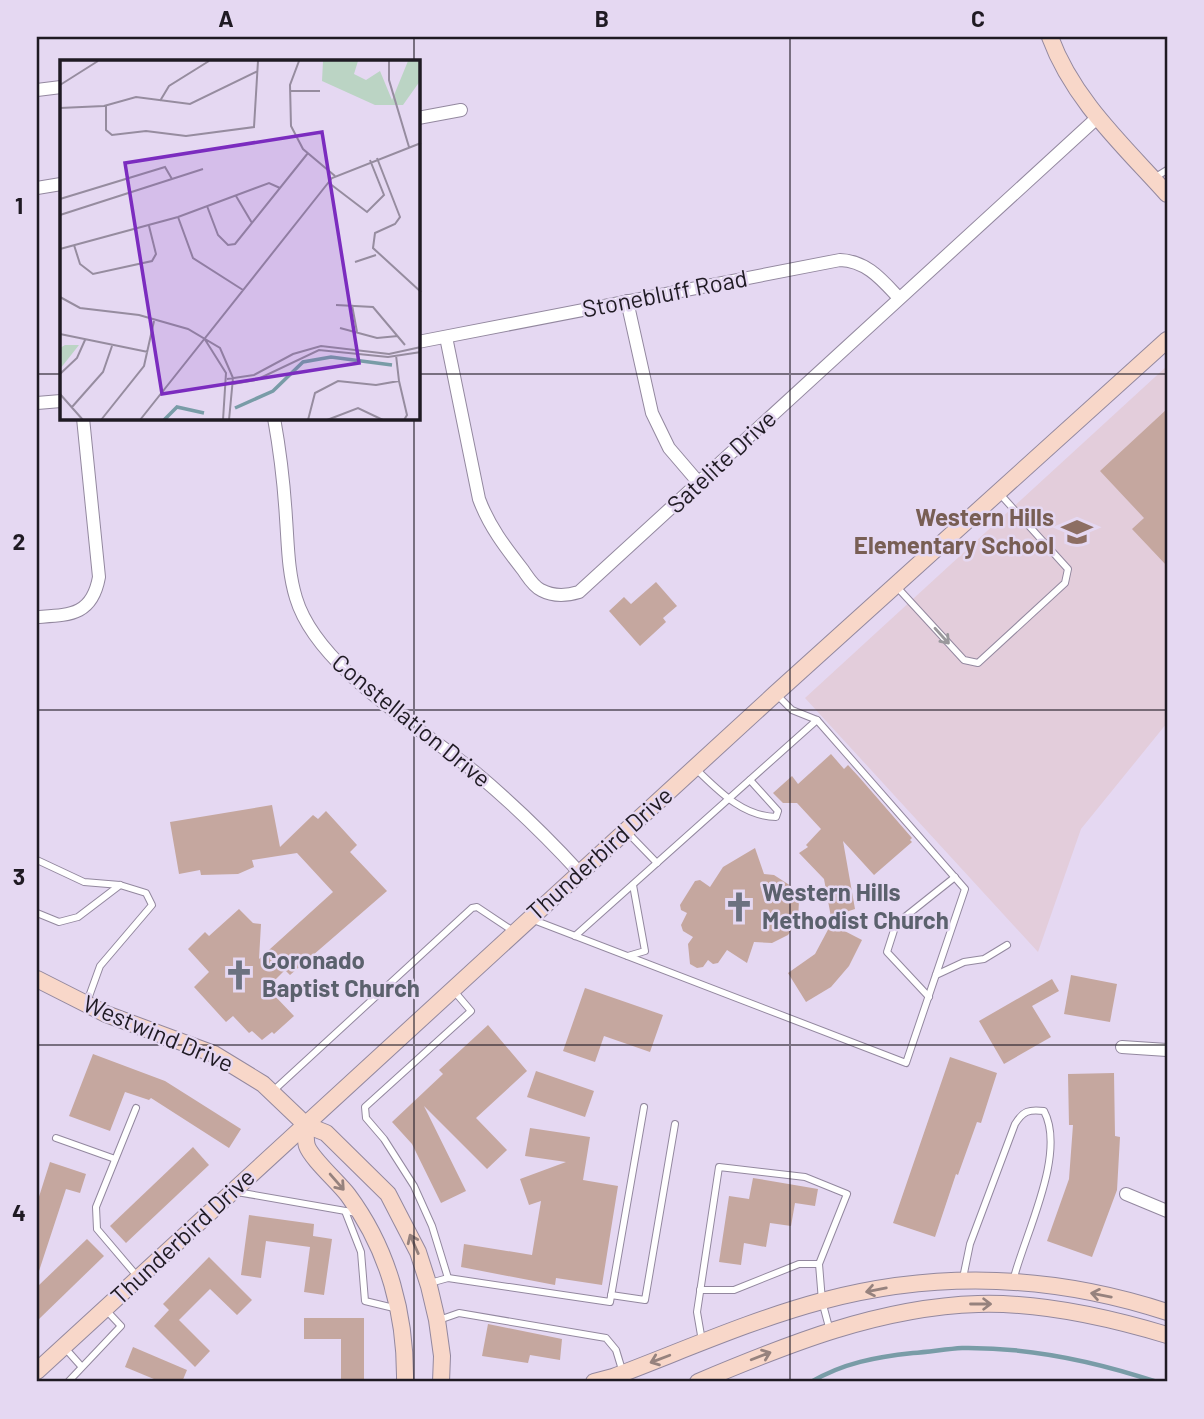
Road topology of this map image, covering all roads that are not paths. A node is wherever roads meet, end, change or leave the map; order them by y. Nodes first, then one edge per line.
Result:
1 (1051, 37) edge
2 (60, 87) edge
3 (37, 90) edge
4 (461, 110) dead end
5 (1098, 117) junction
6 (420, 118) edge
7 (1160, 174) edge
8 (60, 184) edge
9 (37, 188) edge
10 (1167, 194) edge
11 (899, 298) junction
12 (627, 301) junction
13 (446, 337) junction
14 (1167, 340) edge
15 (420, 342) edge
16 (60, 401) edge
17 (37, 403) edge
18 (83, 420) edge
19 (274, 420) edge
20 (699, 483) junction
21 (999, 493) junction
22 (897, 586) junction
23 (37, 617) edge
24 (775, 694) junction
25 (817, 720) junction
26 (694, 768) junction
27 (750, 780) junction
28 (728, 800) junction
29 (626, 830) junction
30 (37, 860) edge
31 (657, 863) junction
32 (579, 873) junction
33 (955, 877) junction
34 (633, 884) junction
35 (120, 885) junction
36 (37, 913) edge
37 (529, 919) junction
38 (514, 932) junction
39 (575, 936) junction
40 (1007, 945) dead end
41 (627, 956) junction
42 (936, 975) junction
43 (37, 979) edge
44 (452, 989) junction
45 (929, 997) junction
46 (86, 1004) junction
47 (1122, 1047) dead end
48 (1167, 1050) edge
49 (272, 1093) junction
50 (643, 1107) dead end
51 (136, 1108) dead end
52 (675, 1124) dead end
53 (306, 1125) junction
54 (56, 1138) dead end
55 (116, 1159) junction
56 (232, 1191) junction
57 (1126, 1194) dead end
58 (1167, 1211) edge
59 (352, 1212) junction
60 (819, 1264) junction
61 (138, 1278) junction
62 (448, 1278) junction
63 (958, 1280) junction
64 (1013, 1281) junction
65 (428, 1283) junction
66 (700, 1290) junction
67 (611, 1295) junction
68 (822, 1301) junction
69 (953, 1306) junction
70 (105, 1309) junction
71 (399, 1309) junction
72 (1167, 1312) edge
73 (437, 1320) junction
74 (830, 1331) junction
75 (1167, 1335) edge
76 (702, 1343) junction
77 (63, 1347) junction
78 (81, 1366) junction
79 (37, 1371) edge
80 (624, 1373) junction
81 (68, 1382) edge
82 (405, 1382) edge
83 (441, 1382) edge
84 (594, 1382) edge
85 (698, 1382) edge

1 - 5 street
2 - 3 street
4 - 6 street
5 - 7 street
5 - 11 street, Satelite Drive
7 - 10 street
8 - 9 street
11 - 12 street, Stonebluff Road
11 - 20 street, Satelite Drive
12 - 13 street, Stonebluff Road
12 - 20 street
13 - 15 street, Stonebluff Road
13 - 20 street, Satelite Drive
14 - 21 street, Thunderbird Drive
16 - 17 street
18 - 23 street
19 - 32 street, Constellation Drive
21 - 22 street, Thunderbird Drive
22 -> 21 lane
22 - 24 street, Thunderbird Drive
24 - 25 lane
24 - 26 street, Thunderbird Drive
25 - 27 lane
25 - 33 lane
26 - 28 lane
26 - 29 street, Thunderbird Drive
27 - 28 lane
27 - 28 lane
28 - 31 lane
29 - 31 lane
29 - 32 street, Thunderbird Drive
30 - 35 lane
31 - 34 lane
32 - 37 street, Thunderbird Drive
33 - 42 lane
33 - 45 lane
34 - 39 lane
34 - 41 lane
35 - 36 lane
35 - 46 lane
37 - 38 street, Thunderbird Drive
37 - 39 lane
38 - 44 street, Thunderbird Drive
38 - 49 lane
39 - 41 lane
40 - 42 lane
41 - 45 lane
42 - 45 lane
43 - 46 street, Westwind Drive
44 - 53 street, Thunderbird Drive
44 - 62 lane
46 - 49 street, Westwind Drive
47 - 48 street
49 - 53 street, Westwind Drive
50 - 67 lane
51 - 55 lane
52 - 67 lane
53 - 56 street, Thunderbird Drive
53 -> 59 street
65 -> 53 street, Westwind Drive
54 - 55 lane
55 - 61 lane
56 - 59 lane
56 - 61 street, Thunderbird Drive
57 - 58 street
59 - 71 street
59 - 71 lane
60 - 66 lane
60 - 66 lane
60 - 68 lane
61 - 70 street, Thunderbird Drive
62 - 65 lane
62 - 67 lane
63 - 64 street
63 - 64 lane
63 -> 68 street
63 - 69 street
72 -> 64 street
65 - 73 street, Westwind Drive
66 - 76 lane
68 - 74 lane
68 - 76 street
69 - 74 street
69 -> 75 street
70 - 77 street, Thunderbird Drive
70 - 78 lane
71 - 82 street
73 - 80 lane
73 - 83 street, Westwind Drive
85 -> 74 street
76 -> 80 street
77 - 78 lane
77 - 79 street, Thunderbird Drive
78 - 81 lane
80 - 84 street

